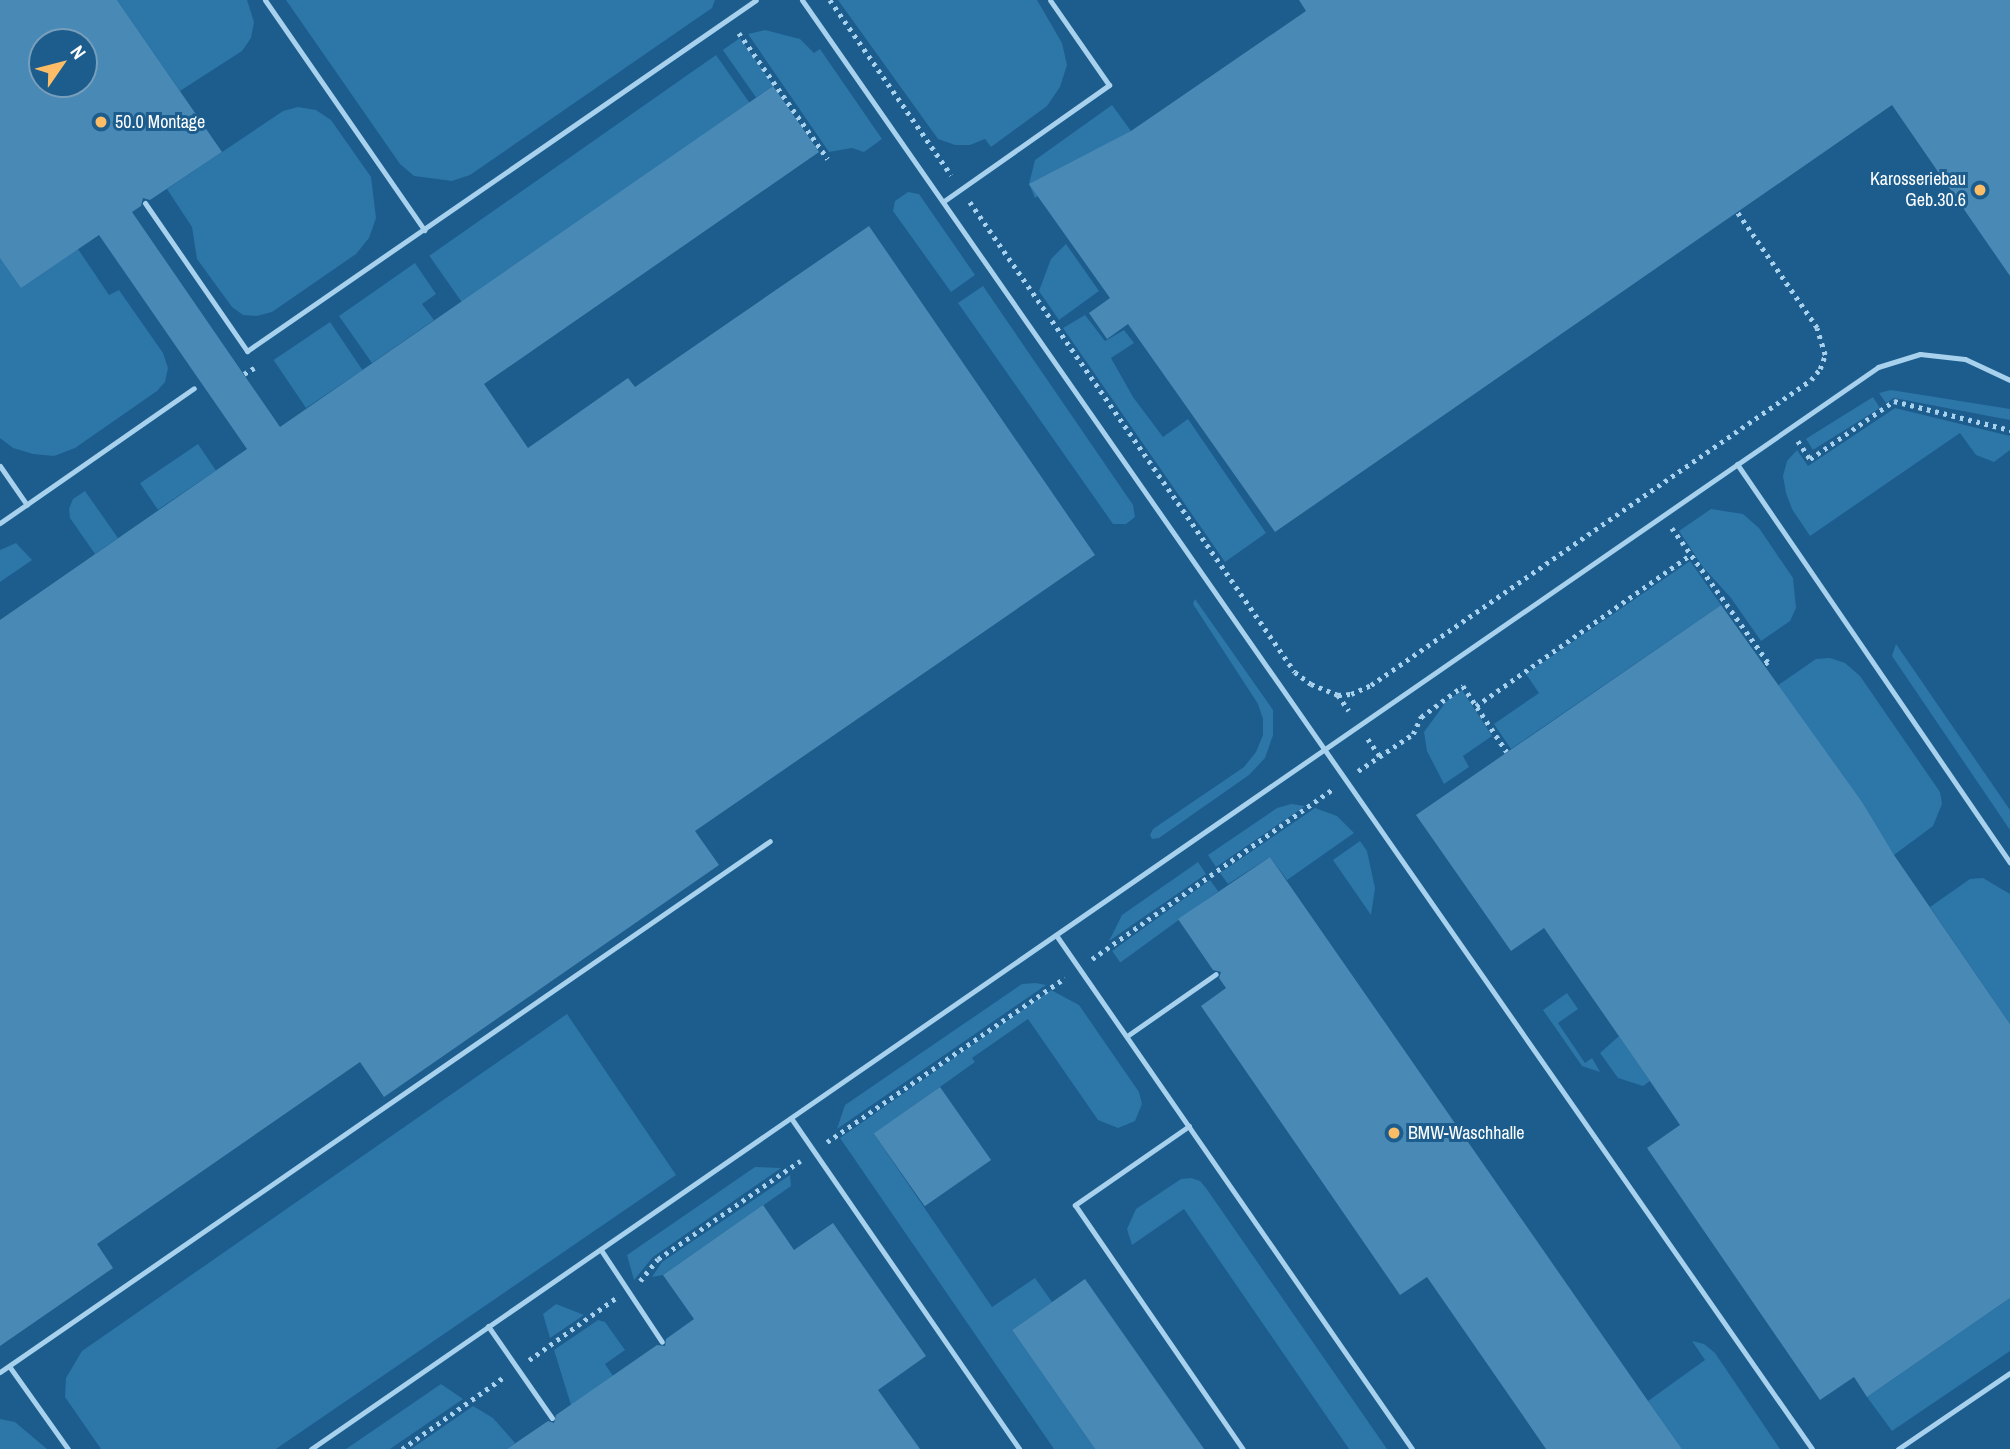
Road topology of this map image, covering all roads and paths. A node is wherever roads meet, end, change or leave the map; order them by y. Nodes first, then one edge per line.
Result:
1 (265, 0) edge
2 (756, 0) edge
3 (802, 0) edge
4 (830, 0) edge
5 (1050, 0) edge
6 (730, 39) dead end
7 (828, 159) dead end
8 (961, 188) junction
9 (944, 201) junction
10 (145, 203) dead end
11 (1737, 212) dead end
12 (424, 230) junction
13 (256, 367) dead end
14 (244, 374) dead end
15 (2010, 380) edge
16 (194, 388) dead end
17 (1775, 405) junction
18 (1790, 428) junction
19 (2010, 429) edge
20 (1737, 464) junction
21 (0, 466) edge
22 (1648, 493) junction
23 (27, 505) junction
24 (1663, 515) junction
25 (0, 523) edge
26 (1690, 555) junction
27 (1763, 666) dead end
28 (1476, 706) junction
29 (1325, 749) junction
30 (1507, 752) dead end
31 (1346, 780) junction
32 (770, 841) dead end
33 (2010, 862) edge
34 (1056, 935) junction
35 (1079, 968) junction
36 (1216, 974) dead end
37 (1126, 1036) junction
38 (791, 1118) junction
39 (1189, 1126) junction
40 (814, 1151) junction
41 (601, 1250) junction
42 (628, 1290) junction
43 (488, 1326) junction
44 (662, 1342) dead end
45 (9, 1366) junction
46 (517, 1368) junction
47 (0, 1372) edge
48 (2010, 1373) edge
49 (552, 1418) dead end
50 (68, 1449) edge
51 (311, 1449) edge
52 (402, 1449) edge
53 (1019, 1449) edge
54 (1243, 1449) edge
55 (1412, 1449) edge
56 (1812, 1449) edge
57 (1898, 1449) edge

1 - 12 lane
2 - 12 lane
3 - 9 lane
4 - 8 path
5 - 8 lane
6 - 7 path
8 - 9 lane
8 - 22 path
9 - 29 lane
10 - 12 lane
11 - 17 path
13 - 14 path
15 - 18 lane
16 - 23 lane
17 - 18 path
17 - 22 path
18 - 19 path
18 - 20 lane
20 - 24 lane
20 - 33 lane
21 - 23 lane
22 - 24 path
23 - 25 lane
24 - 26 path
24 - 29 lane
26 - 27 path
26 - 28 path
28 - 30 path
28 - 31 path
29 - 31 lane
29 - 34 lane
31 - 35 path
31 - 56 lane
32 - 45 lane
34 - 35 lane
34 - 38 lane
35 - 37 lane
35 - 40 path
36 - 37 lane
37 - 39 lane
38 - 40 lane
38 - 41 lane
39 - 54 lane
39 - 55 lane
40 - 42 path
40 - 53 lane
41 - 42 lane
41 - 43 lane
42 - 44 lane
42 - 46 path
43 - 46 lane
43 - 51 lane
45 - 47 lane
45 - 50 lane
46 - 49 lane
46 - 52 path
48 - 57 lane

